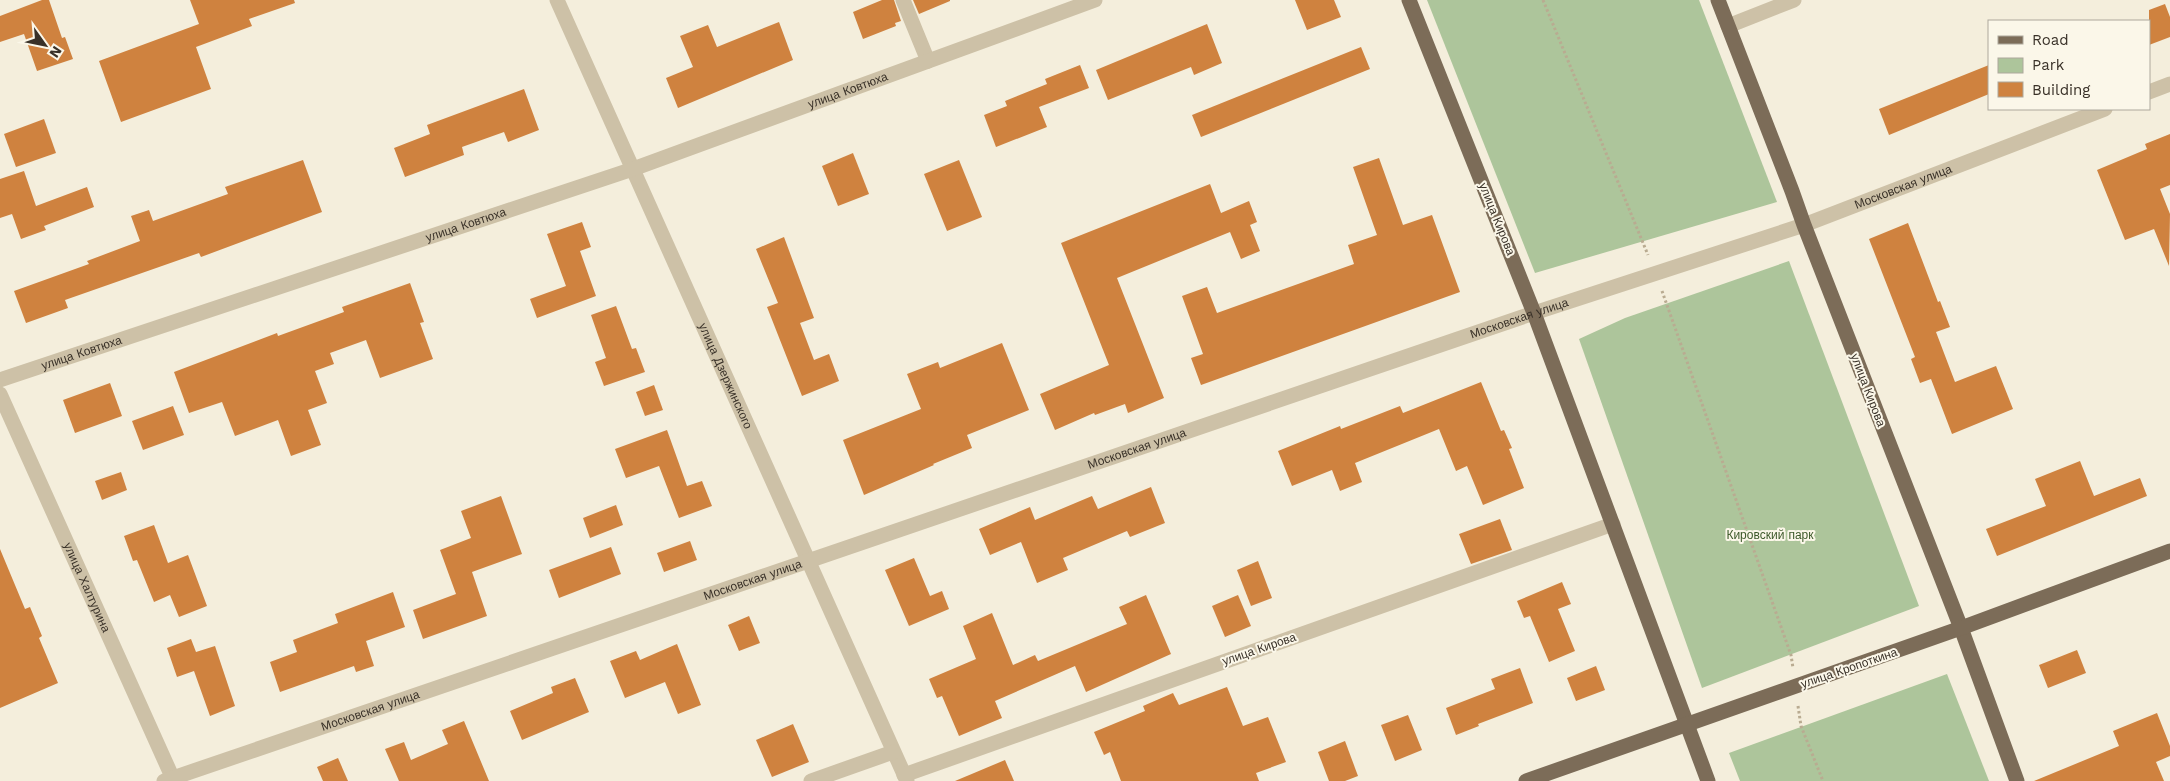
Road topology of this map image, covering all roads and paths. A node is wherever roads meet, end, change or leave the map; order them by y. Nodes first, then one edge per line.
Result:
1 (557, 0) edge
2 (903, 0) edge
3 (1095, 0) edge
4 (1409, 0) edge
5 (1543, 0) edge
6 (1718, 0) edge
7 (1794, 0) edge
8 (1728, 26) junction
9 (928, 61) junction
10 (2170, 84) edge
11 (2150, 92) edge
12 (2102, 110) edge
13 (633, 169) junction
14 (1804, 226) junction
15 (1655, 273) junction
16 (1534, 313) junction
17 (0, 380) edge
18 (0, 394) edge
19 (1613, 524) junction
20 (2170, 551) edge
21 (808, 562) junction
22 (1962, 628) junction
23 (1791, 655) dead end
24 (1688, 723) junction
25 (1801, 726) dead end
26 (893, 752) junction
27 (905, 778) edge
28 (170, 780) edge
29 (811, 781) edge
30 (1526, 781) edge
31 (1708, 781) edge
32 (1823, 781) edge
33 (2017, 781) edge

1 - 13 street, улица Дзержинского
2 - 9 street
3 - 9 street, улица Ковтюха
4 - 16 main road, улица Кирова
5 - 15 path
6 - 8 main road, улица Кирова
7 - 8 street
8 - 14 main road, улица Кирова
9 - 13 street, улица Ковтюха
10 - 11 street
12 - 14 street, Московская улица
13 - 17 street, улица Ковтюха
13 - 21 street, улица Дзержинского
14 - 15 street, Московская улица
14 - 22 main road, улица Кирова
15 - 16 street, Московская улица
15 - 23 path
16 - 19 main road, улица Кирова
16 - 21 street, Московская улица
18 - 28 street, улица Халтурина
19 - 24 main road, улица Кирова
19 - 27 street, улица Кирова
20 - 22 main road, улица Кропоткина
21 - 26 street, улица Дзержинского
21 - 28 street, Московская улица
22 - 24 main road, улица Кропоткина
22 - 33 main road, улица Кирова
24 - 30 main road, улица Кропоткина
24 - 31 main road, улица Кирова
25 - 32 path
26 - 27 street, улица Дзержинского
26 - 29 street

